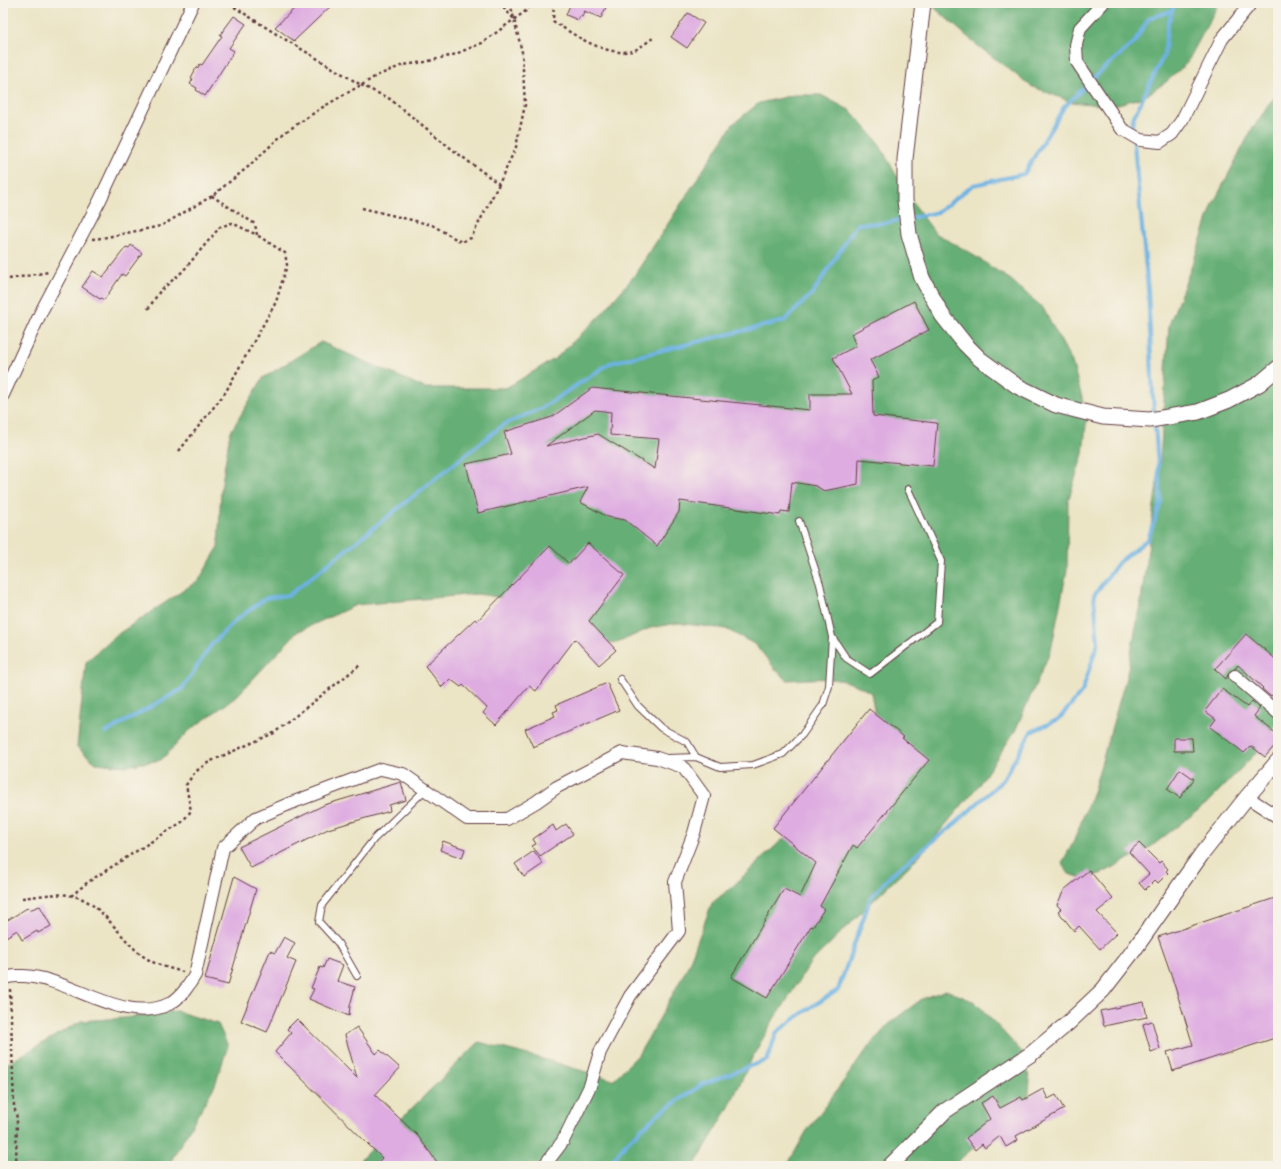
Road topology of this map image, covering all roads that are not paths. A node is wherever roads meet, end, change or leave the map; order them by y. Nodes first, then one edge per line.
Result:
1 (193, 3) edge
2 (923, 3) edge
3 (1104, 3) edge
4 (1251, 3) edge
5 (1278, 368) edge
6 (3, 395) edge
7 (908, 489) dead end
8 (799, 521) dead end
9 (832, 637) junction
10 (1235, 676) dead end
11 (620, 679) dead end
12 (1278, 712) edge
13 (696, 757) junction
14 (657, 758) junction
15 (1278, 761) edge
16 (426, 789) junction
17 (1247, 797) junction
18 (1278, 817) edge
19 (357, 976) dead end
20 (6, 978) edge
21 (544, 1166) edge
22 (890, 1166) edge

1 - 6 street
2 - 5 street
3 - 4 street
7 - 9 lane
8 - 9 lane
9 - 13 lane
10 - 12 street
11 - 13 lane
13 - 14 lane
14 - 16 street
14 - 21 street
15 - 17 street
16 - 19 lane
16 - 20 street
17 - 18 street
17 - 22 street

